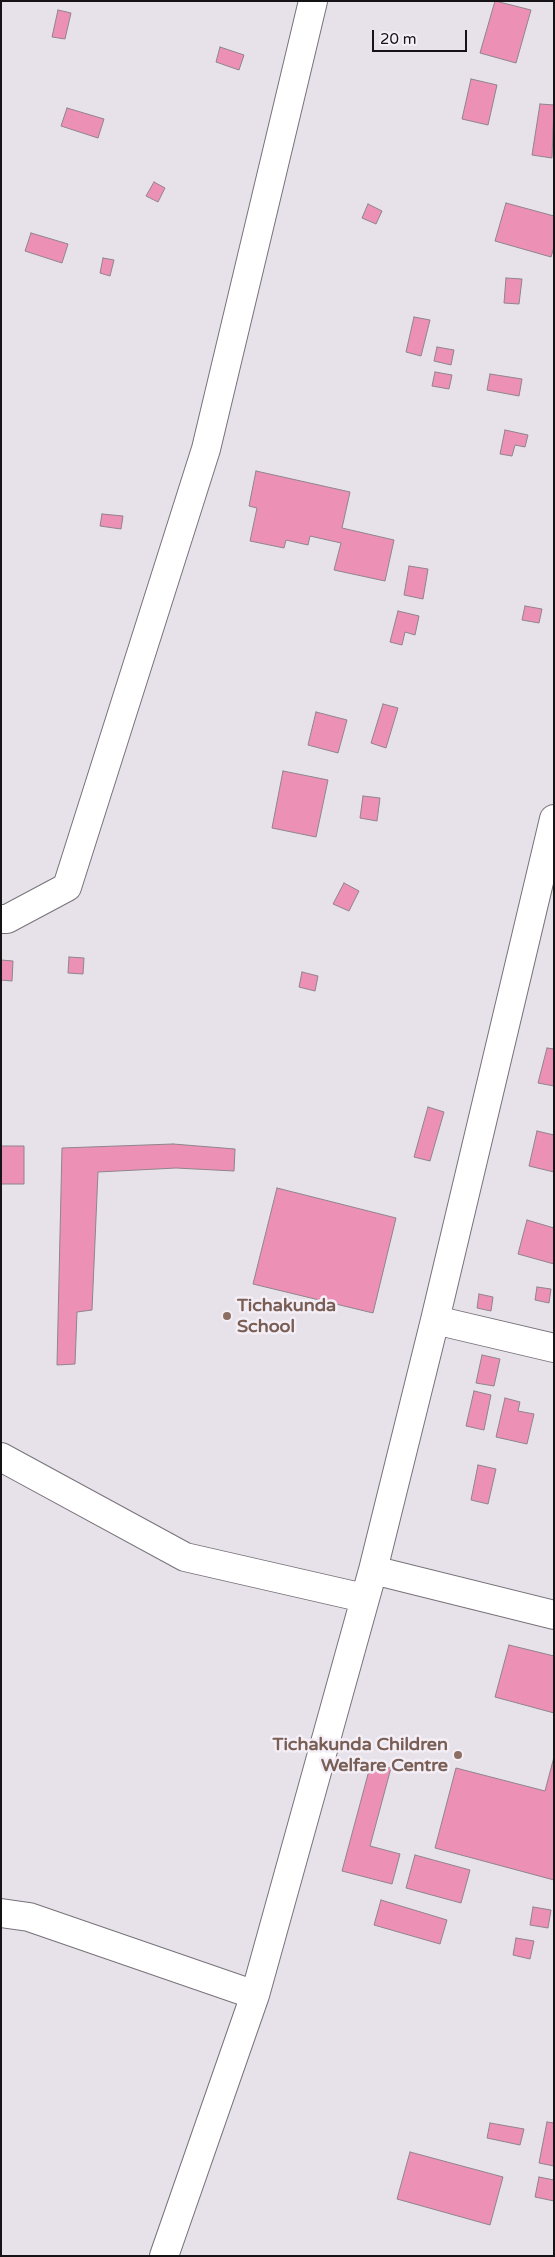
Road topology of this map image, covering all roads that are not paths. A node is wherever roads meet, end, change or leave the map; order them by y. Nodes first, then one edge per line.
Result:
1 (313, 1) edge
2 (554, 819) edge
3 (1, 919) edge
4 (435, 1320) junction
5 (554, 1348) edge
6 (1, 1457) edge
7 (372, 1570) junction
8 (364, 1598) junction
9 (554, 1615) edge
10 (1, 1913) edge
11 (255, 1995) junction
12 (164, 2256) edge

1 - 3 street
2 - 4 street
4 - 5 street
4 - 7 street
6 - 8 street
7 - 8 street
7 - 9 street
8 - 11 street
10 - 11 street
11 - 12 street

